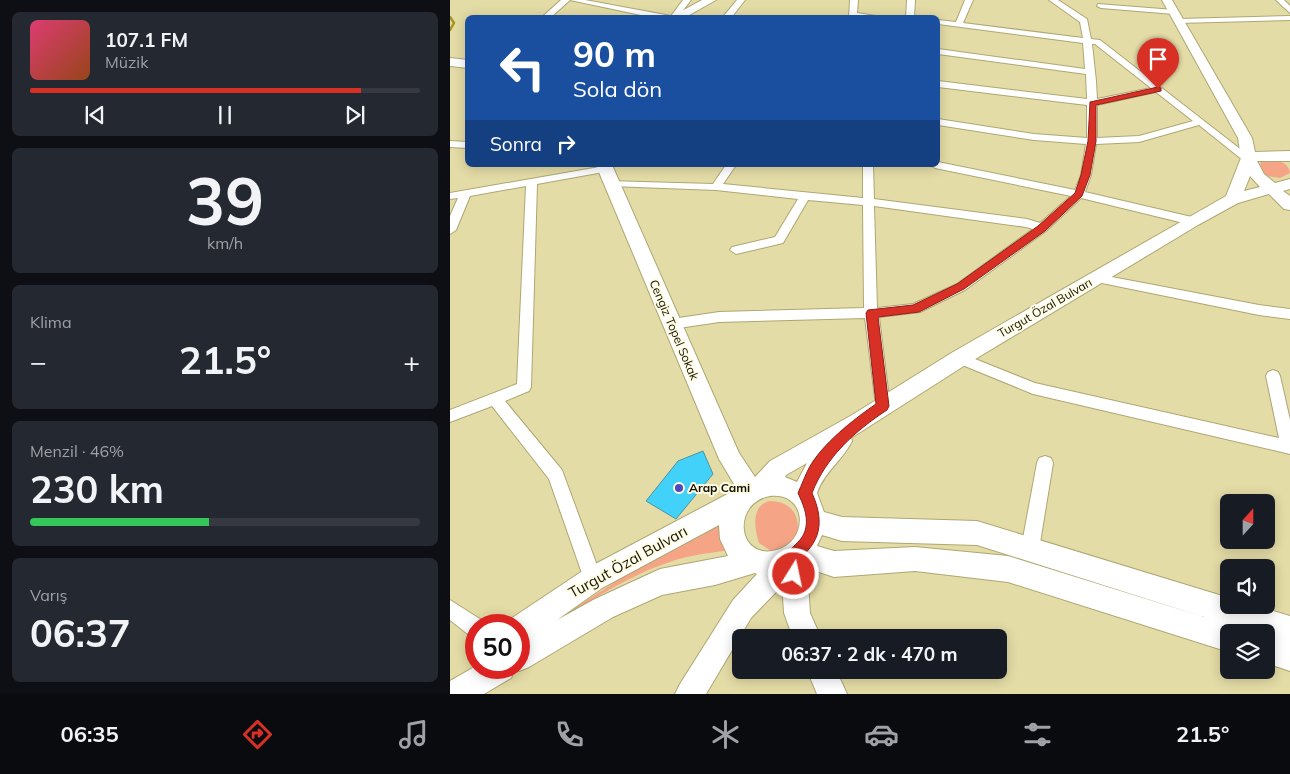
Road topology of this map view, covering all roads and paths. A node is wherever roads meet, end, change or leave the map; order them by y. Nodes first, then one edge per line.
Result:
1 (566, 0) edge
2 (573, 0) edge
3 (687, 0) edge
4 (711, 0) edge
5 (741, 0) edge
6 (854, 0) edge
7 (911, 0) edge
8 (969, 0) edge
9 (1053, 0) edge
10 (1167, 0) edge
11 (1280, 0) edge
12 (1094, 11) edge
13 (1290, 11) edge
14 (548, 15) edge
15 (656, 15) edge
16 (674, 15) edge
17 (678, 15) edge
18 (728, 15) edge
19 (853, 15) edge
20 (910, 15) edge
21 (1177, 17) junction
22 (1290, 18) edge
23 (940, 22) edge
24 (959, 23) junction
25 (1088, 39) junction
26 (940, 52) edge
27 (450, 62) edge
28 (465, 64) edge
29 (450, 70) edge
30 (465, 72) edge
31 (1090, 72) junction
32 (940, 84) edge
33 (1158, 89) junction
34 (1093, 103) junction
35 (940, 122) edge
36 (1200, 122) junction
37 (1245, 138) junction
38 (1092, 141) junction
39 (450, 144) edge
40 (465, 145) edge
41 (1271, 155) junction
42 (1290, 156) edge
43 (1248, 159) junction
44 (1290, 163) edge
45 (940, 166) edge
46 (730, 167) edge
47 (868, 167) edge
48 (607, 172) edge
49 (532, 182) junction
50 (1290, 184) edge
51 (716, 187) junction
52 (1272, 188) junction
53 (465, 194) junction
54 (1079, 194) junction
55 (450, 196) edge
56 (805, 196) junction
57 (1232, 199) junction
58 (868, 202) junction
59 (1290, 205) edge
60 (1192, 221) junction
61 (1042, 228) junction
62 (450, 230) edge
63 (736, 250) dead end
64 (1096, 278) junction
65 (872, 313) junction
66 (1290, 314) edge
67 (672, 324) junction
68 (960, 358) junction
69 (1274, 376) dead end
70 (495, 399) junction
71 (883, 406) junction
72 (450, 416) edge
73 (860, 422) junction
74 (1289, 446) edge
75 (1045, 463) dead end
76 (751, 493) junction
77 (811, 511) junction
78 (1030, 549) junction
79 (795, 554) junction
80 (763, 568) junction
81 (593, 579) junction
82 (450, 609) edge
83 (797, 612) junction
84 (465, 620) edge
85 (530, 622) edge
86 (804, 629) edge
87 (1290, 630) edge
88 (1220, 635) edge
89 (530, 651) edge
90 (1275, 652) edge
91 (1290, 657) edge
92 (465, 679) edge
93 (483, 679) edge
94 (825, 679) edge
95 (451, 694) edge
96 (456, 694) edge
97 (690, 694) edge
98 (832, 694) edge

1 - 14 street
2 - 15 street
3 - 16 street
4 - 17 main road
5 - 18 street
6 - 19 street
7 - 20 street
8 - 24 street
9 - 12 street
10 - 21 main road
11 - 13 street
12 - 21 street
12 - 25 street
21 - 22 street
21 - 37 main road
23 - 24 street
24 - 25 street
25 - 31 street
25 - 33 street
26 - 31 street
27 - 28 main road
29 - 30 main road
31 - 34 street
32 - 34 street
33 - 34 street
33 - 36 street
34 - 38 street
35 - 38 street
36 - 38 street
36 - 43 street
37 - 41 main road
37 - 43 main road
38 - 54 street
39 - 40 street
41 - 42 main road
41 - 43 main road
41 - 44 main road
43 - 52 main road
43 - 57 main road
45 - 54 street
46 - 51 street
47 - 58 street
48 - 49 street
48 - 51 street
48 - 67 main road, Cengiz Topel Sokak
49 - 53 street
49 - 70 street
50 - 52 main road, Turgut Özal Bulvarı
51 - 56 street
52 - 57 main road, Turgut Özal Bulvarı
52 - 59 main road
53 - 55 street
53 - 62 street
54 - 60 street
54 - 61 street
56 - 58 street
56 - 63 street
57 - 60 main road, Turgut Özal Bulvarı
58 - 61 street
58 - 65 street
60 - 64 main road, Turgut Özal Bulvarı
61 - 65 street
64 - 66 street
64 - 68 main road, Turgut Özal Bulvarı
65 - 67 street
65 - 71 street
67 - 76 main road, Cengiz Topel Sokak
68 - 71 main road, Turgut Özal Bulvarı
68 - 74 street
69 - 74 street
70 - 72 street
70 - 81 street
71 - 73 main road, Turgut Özal Bulvarı
73 - 76 main road, Turgut Özal Bulvarı
73 - 77 main road, Turgut Özal Bulvarı
75 - 78 street
76 - 77 main road, Turgut Özal Bulvarı
76 - 80 main road, Turgut Özal Bulvarı
76 - 81 main road, Turgut Özal Bulvarı
77 - 78 main road
77 - 79 main road, Turgut Özal Bulvarı
78 - 87 main road
79 - 80 main road
79 - 83 main road
79 - 88 main road
80 - 83 main road, Turgut Özal Bulvarı
80 - 89 main road
80 - 97 main road
81 - 85 main road, Turgut Özal Bulvarı
82 - 84 street
83 - 86 main road
90 - 91 main road
92 - 95 main road
93 - 96 main road
94 - 98 main road

